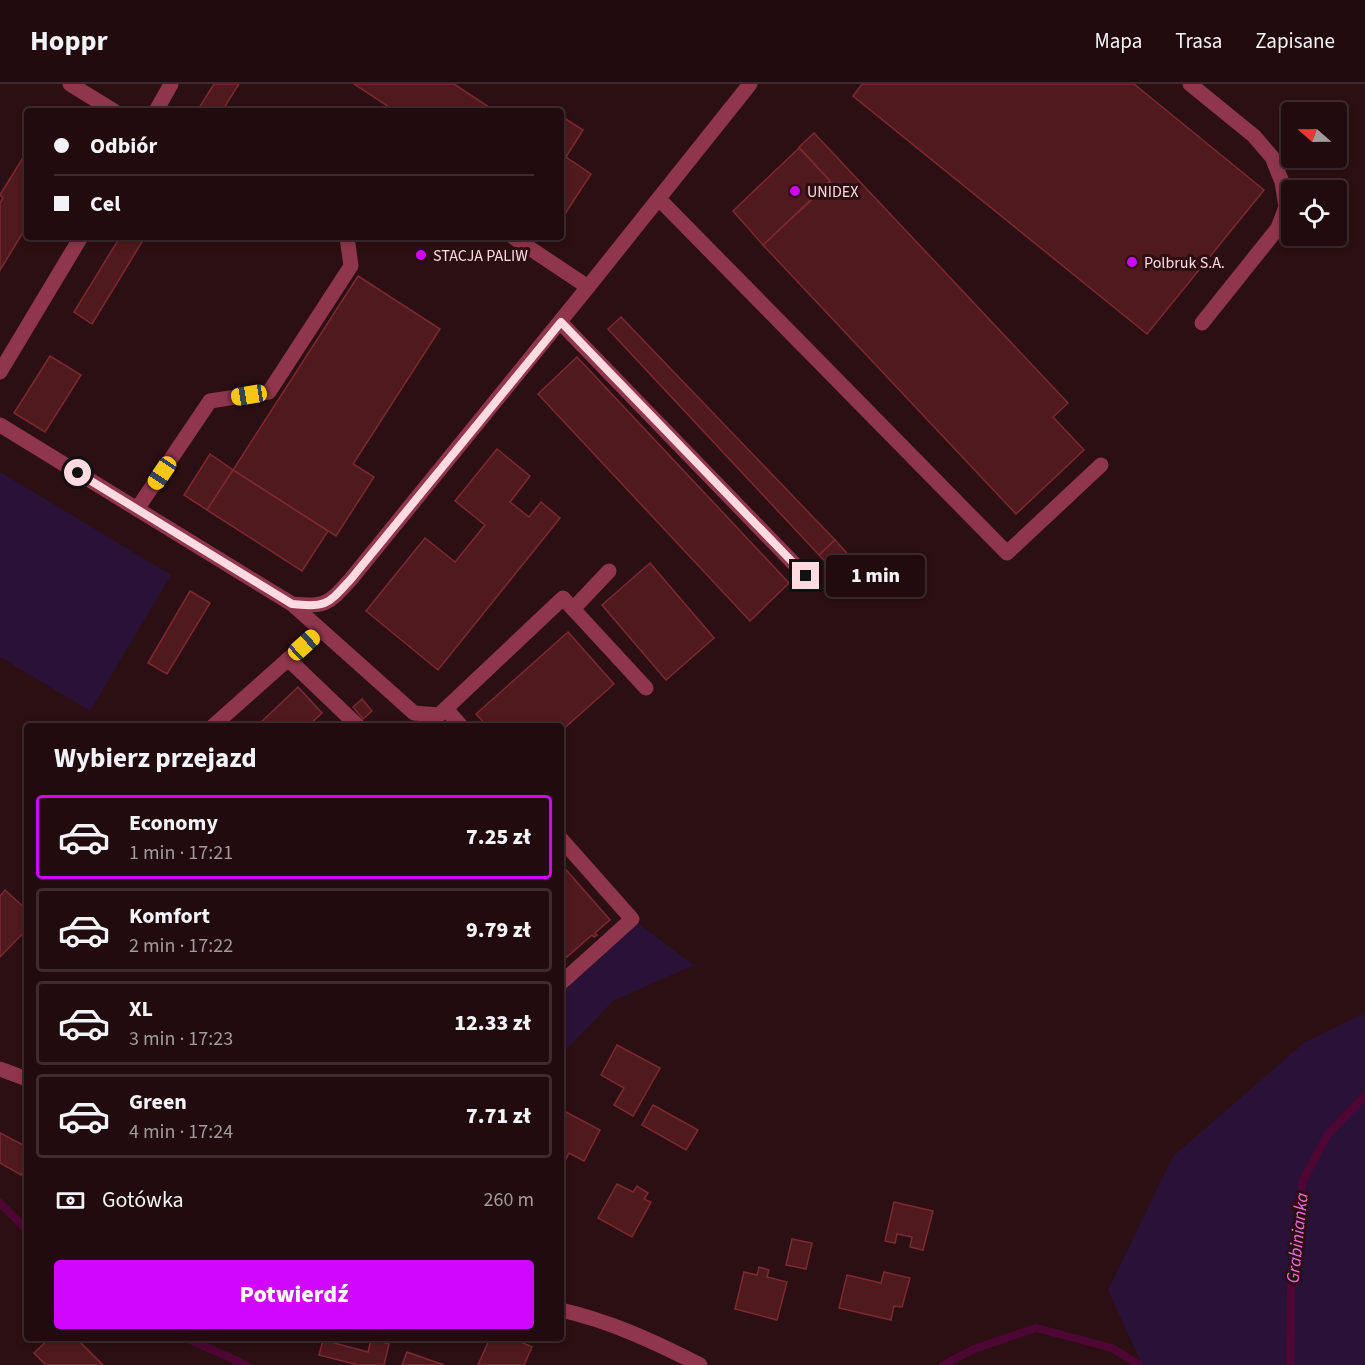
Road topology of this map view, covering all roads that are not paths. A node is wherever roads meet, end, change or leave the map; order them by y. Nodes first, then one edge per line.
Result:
1 (70, 84) edge
2 (171, 84) edge
3 (750, 84) edge
4 (1190, 84) edge
5 (109, 108) edge
6 (158, 108) edge
7 (659, 199) junction
8 (79, 240) edge
9 (347, 240) edge
10 (518, 240) edge
11 (588, 287) junction
12 (561, 322) junction
13 (1203, 323) dead end
14 (0, 372) edge
15 (0, 425) edge
16 (1101, 465) dead end
17 (137, 509) junction
18 (609, 571) dead end
19 (806, 576) dead end
20 (292, 604) junction
21 (573, 609) junction
22 (321, 630) junction
23 (288, 659) junction
24 (646, 688) dead end
25 (446, 709) junction
26 (216, 723) edge
27 (355, 723) edge
28 (458, 723) edge
29 (564, 842) edge
30 (564, 980) edge
31 (0, 1070) edge
32 (24, 1078) edge
33 (564, 1311) edge
34 (700, 1365) edge

1 - 5 street
2 - 6 street
3 - 7 street
4 - 13 street
7 - 11 street
7 - 16 street
8 - 14 street
9 - 17 street
10 - 11 street
11 - 12 street
12 - 19 street
12 - 20 street
15 - 17 street
17 - 20 street
18 - 21 street
20 - 22 street
21 - 24 street
21 - 25 street
22 - 23 street
22 - 25 street
23 - 26 street
23 - 27 street
25 - 28 street
29 - 30 street
31 - 32 street
33 - 34 street

